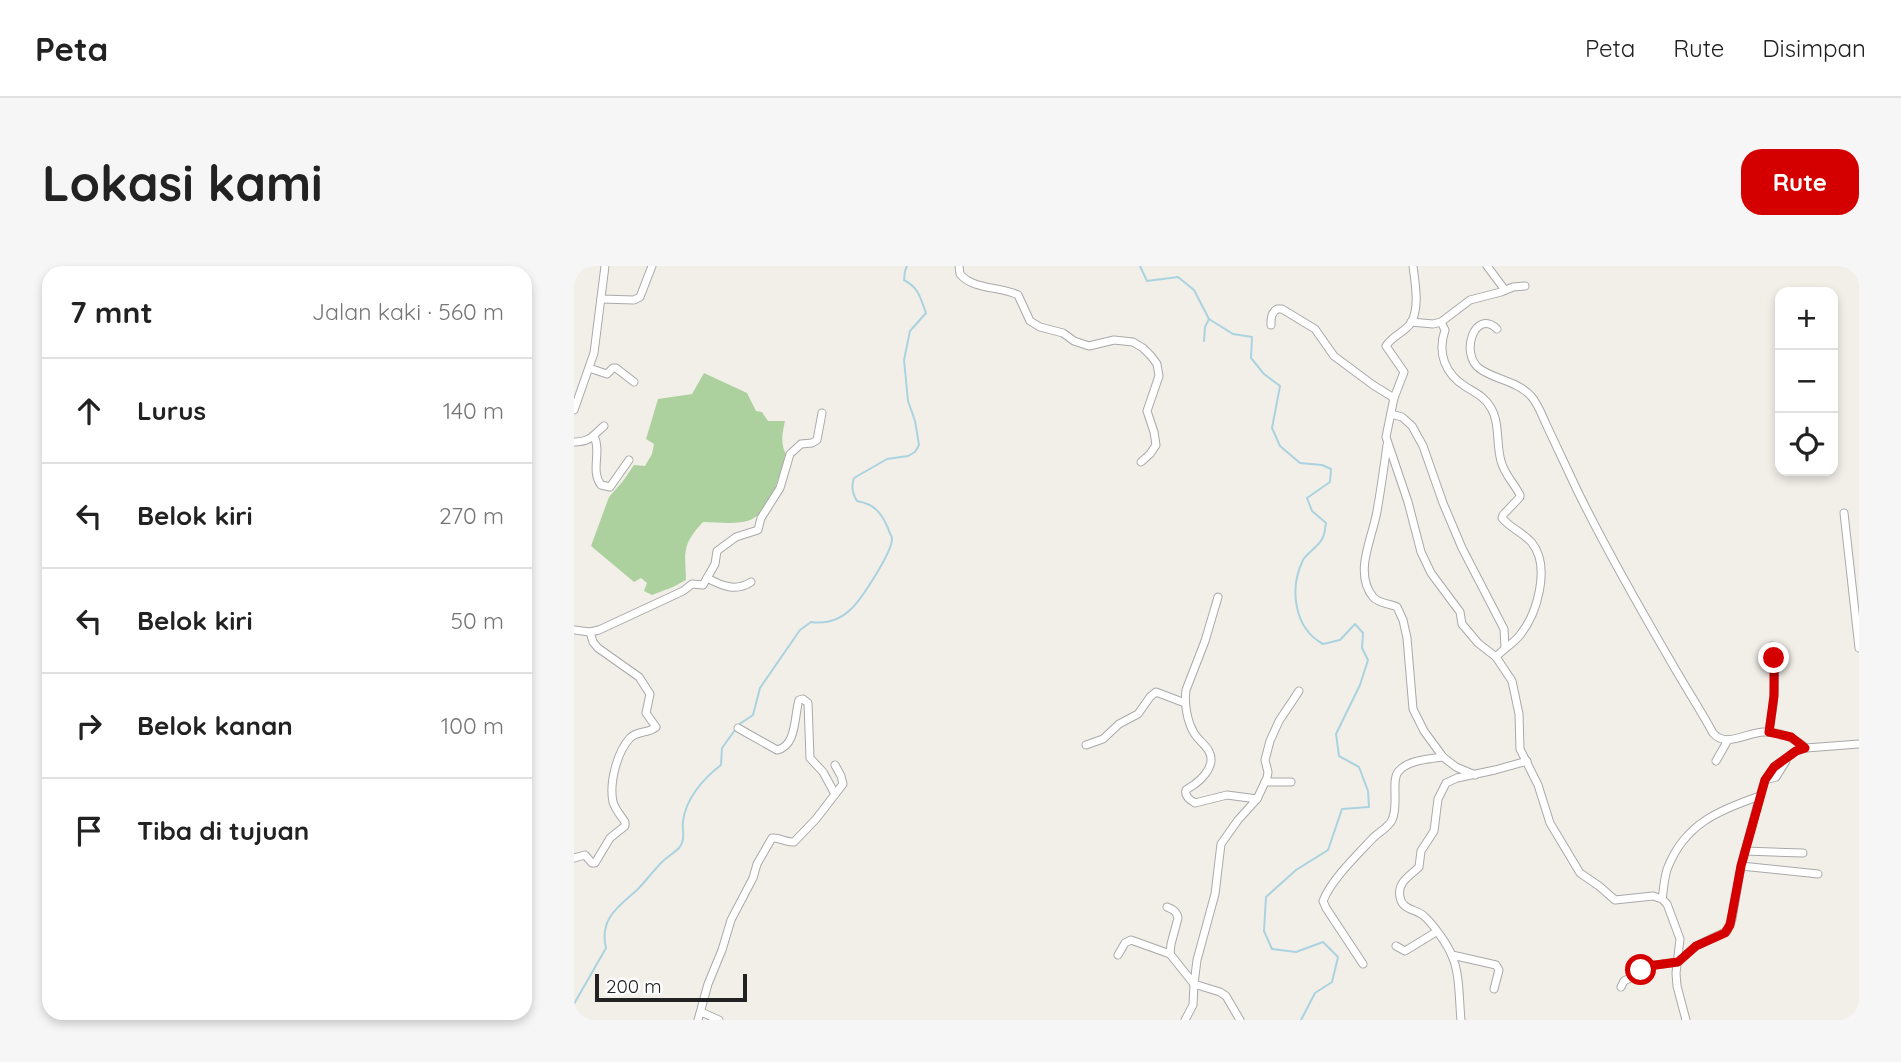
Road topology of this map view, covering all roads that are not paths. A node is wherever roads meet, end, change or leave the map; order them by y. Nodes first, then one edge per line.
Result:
1 (605, 266) edge
2 (652, 266) edge
3 (959, 266) edge
4 (1413, 266) edge
5 (1487, 266) edge
6 (1525, 286) dead end
7 (1505, 290) junction
8 (601, 299) junction
9 (1411, 323) junction
10 (1441, 323) junction
11 (1271, 325) dead end
12 (1497, 329) dead end
13 (589, 368) junction
14 (634, 382) dead end
15 (1394, 398) junction
16 (574, 410) edge
17 (822, 413) dead end
18 (1391, 414) junction
19 (604, 426) dead end
20 (594, 436) junction
21 (574, 442) edge
22 (1387, 443) junction
23 (629, 460) dead end
24 (1141, 462) dead end
25 (1843, 513) dead end
26 (707, 578) junction
27 (751, 582) dead end
28 (1218, 597) dead end
29 (574, 630) edge
30 (590, 632) junction
31 (1772, 646) dead end
32 (1505, 647) junction
33 (1859, 648) edge
34 (1496, 657) junction
35 (1299, 691) dead end
36 (1185, 703) junction
37 (738, 728) dead end
38 (1769, 732) junction
39 (1728, 740) junction
40 (1859, 744) edge
41 (1086, 745) dead end
42 (1805, 748) junction
43 (1443, 757) junction
44 (1527, 761) junction
45 (1716, 761) dead end
46 (835, 765) dead end
47 (1475, 775) junction
48 (1265, 782) junction
49 (1291, 782) dead end
50 (835, 794) junction
51 (1760, 796) junction
52 (1257, 799) junction
53 (1745, 850) junction
54 (1803, 853) dead end
55 (574, 858) edge
56 (1741, 866) junction
57 (1818, 874) dead end
58 (1662, 899) junction
59 (1167, 907) dead end
60 (1436, 932) junction
61 (1396, 946) dead end
62 (1170, 954) junction
63 (1118, 955) dead end
64 (1452, 955) junction
65 (1678, 962) junction
66 (1363, 964) dead end
67 (1194, 984) junction
68 (1621, 987) dead end
69 (1494, 989) dead end
70 (699, 1016) edge
71 (719, 1020) edge
72 (1185, 1020) edge
73 (1240, 1020) edge
74 (1461, 1020) edge
75 (1686, 1020) edge

1 - 8 street
2 - 8 street
3 - 24 street
4 - 9 street
5 - 7 street
6 - 7 street
7 - 10 street
8 - 13 street
9 - 10 street
9 - 15 street
10 - 32 street
11 - 15 street
12 - 39 street
13 - 14 street
13 - 16 street
15 - 18 street
17 - 26 street
18 - 22 street
18 - 32 street
19 - 20 street
20 - 21 street
20 - 23 street
22 - 34 street
22 - 43 street
25 - 33 street
26 - 27 street
26 - 30 street
28 - 36 street
29 - 30 street
30 - 55 street
31 - 38 street
32 - 34 street
34 - 44 street
35 - 48 street
36 - 41 street
36 - 52 street
37 - 50 street
38 - 39 street
38 - 42 street
39 - 45 street
40 - 42 street
42 - 51 street
43 - 47 street
43 - 66 street
44 - 47 street
44 - 58 street
46 - 50 street
47 - 60 street
48 - 49 street
48 - 52 street
50 - 70 street
51 - 53 street
51 - 58 street
52 - 67 street
53 - 54 street
53 - 56 street
56 - 57 street
56 - 65 street
58 - 65 street
59 - 62 street
60 - 61 street
60 - 64 street
62 - 63 street
62 - 67 street
64 - 69 street
64 - 74 street
65 - 68 street
65 - 75 street
67 - 72 street
67 - 73 street
70 - 71 street

